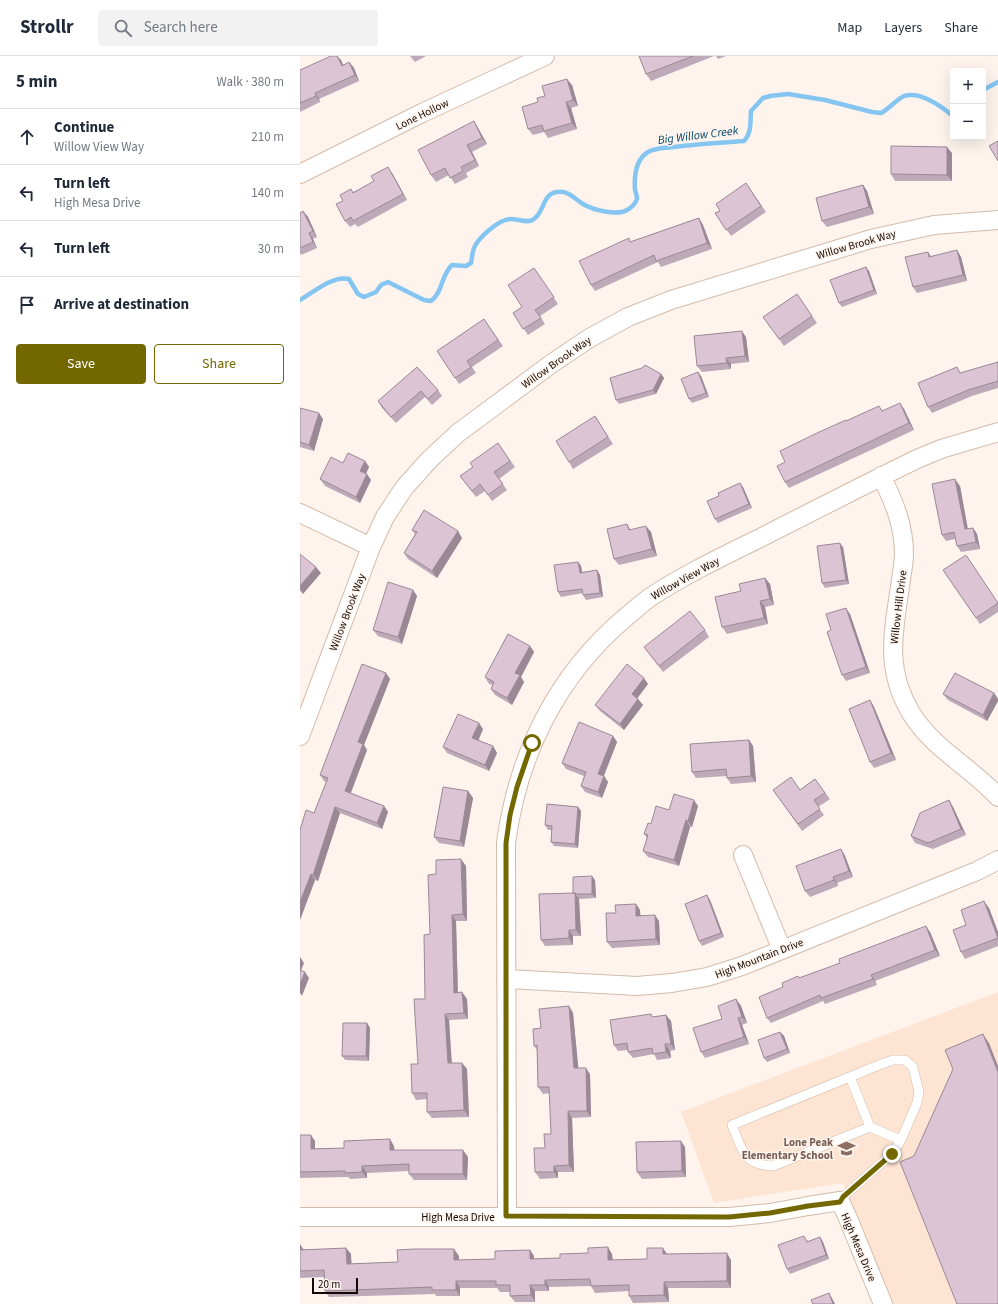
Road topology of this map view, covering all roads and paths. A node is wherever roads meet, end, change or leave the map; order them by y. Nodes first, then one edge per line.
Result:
1 (545, 56) edge
2 (300, 174) edge
3 (998, 220) edge
4 (998, 432) edge
5 (881, 476) junction
6 (300, 514) edge
7 (371, 547) junction
8 (300, 736) edge
9 (998, 797) edge
10 (743, 855) dead end
11 (998, 860) edge
12 (782, 950) junction
13 (506, 979) junction
14 (850, 1077) junction
15 (870, 1127) junction
16 (901, 1140) junction
17 (840, 1202) junction
18 (506, 1216) junction
19 (300, 1217) edge
20 (883, 1304) edge

1 - 2 street, Lone Hollow
3 - 7 street, Willow Brook Way
4 - 5 street, Willow View Way
5 - 9 street, Willow Hill Drive
5 - 13 street, Willow View Way
6 - 7 street
7 - 8 street, Willow Brook Way
10 - 12 street
11 - 12 street, High Mountain Drive
12 - 13 street, High Mountain Drive
13 - 18 street, Willow View Way
14 - 15 lane
14 - 15 lane
14 - 16 lane
15 - 16 lane
16 - 17 lane
17 - 18 street, High Mesa Drive
17 - 20 street, High Mesa Drive
18 - 19 street, High Mesa Drive

